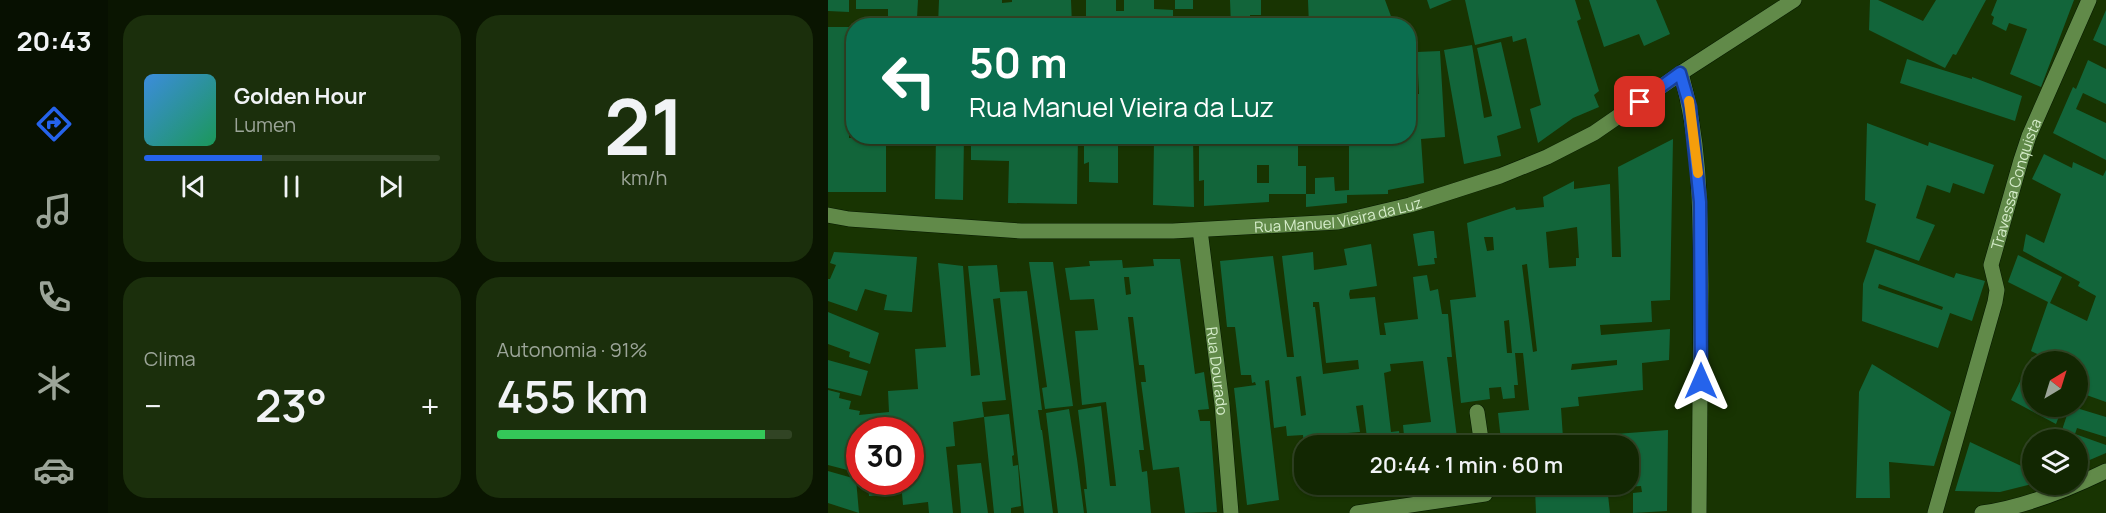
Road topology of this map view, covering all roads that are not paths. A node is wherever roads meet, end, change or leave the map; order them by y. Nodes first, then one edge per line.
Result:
1 (1794, 0) edge
2 (2089, 0) edge
3 (1680, 73) junction
4 (828, 215) edge
5 (1200, 230) junction
6 (1477, 412) dead end
7 (1480, 435) edge
8 (2106, 471) edge
9 (1478, 495) edge
10 (1232, 513) edge
11 (1357, 513) edge
12 (1699, 513) edge
13 (1935, 513) edge
14 (1982, 513) edge

1 - 3 street, Rua Manuel Vieira da Luz
2 - 13 street, Travessa Conquista
3 - 5 street, Rua Manuel Vieira da Luz
3 - 12 street
4 - 5 street, Rua Manuel Vieira da Luz
5 - 10 street, Rua Dourado
6 - 7 street
8 - 14 street
9 - 11 street

